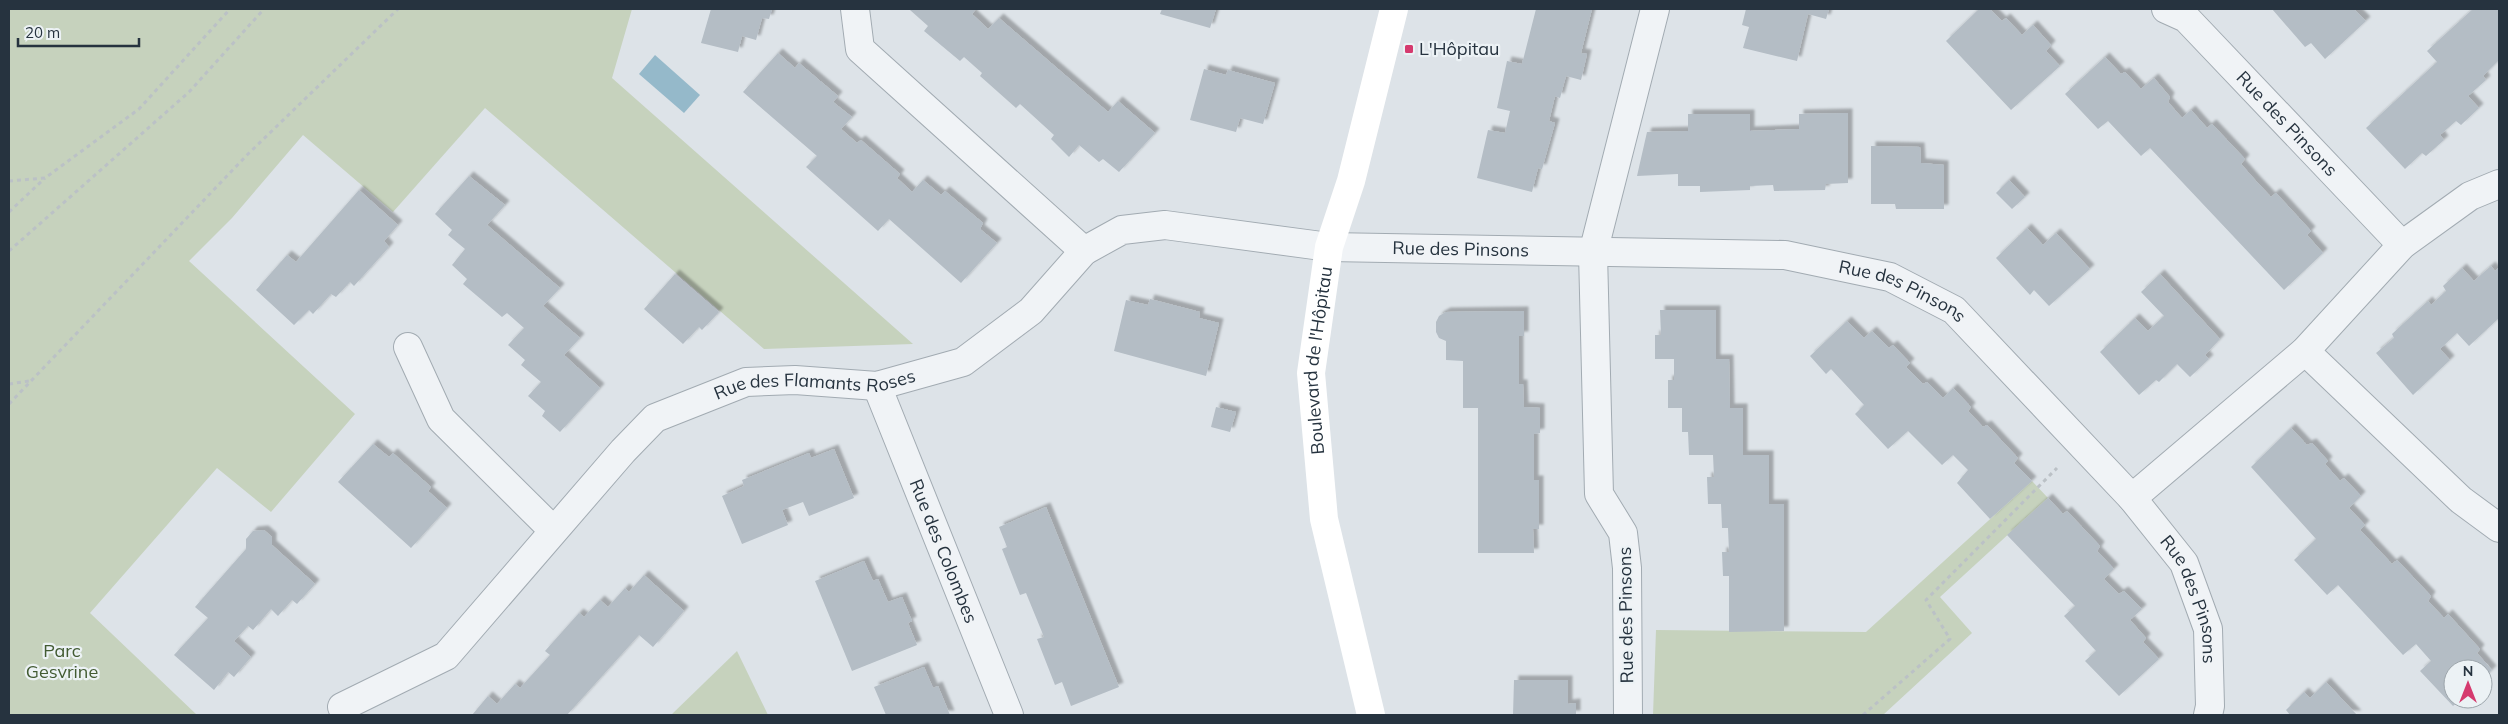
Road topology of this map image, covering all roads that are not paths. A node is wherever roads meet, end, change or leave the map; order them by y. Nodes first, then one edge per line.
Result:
1 (855, 9) edge
2 (1394, 9) edge
3 (1655, 9) edge
4 (2166, 9) edge
5 (2499, 184) edge
6 (2402, 245) junction
7 (1329, 247) junction
8 (1084, 251) junction
9 (1593, 253) junction
10 (408, 347) dead end
11 (2305, 351) junction
12 (877, 386) junction
13 (2132, 498) junction
14 (2499, 528) edge
15 (553, 530) junction
16 (342, 707) dead end
17 (1009, 715) edge
18 (1371, 715) edge
19 (1628, 715) edge
20 (2208, 715) edge

1 - 8 street
2 - 7 street, Boulevard de l'Hôpitau
3 - 9 street, Rue des Pinsons
4 - 6 street, Rue des Pinsons
5 - 6 street
6 - 11 street
7 - 8 street, Rue des Flamants Roses
7 - 9 street, Rue des Pinsons
7 - 18 street, Boulevard de l'Hôpitau
8 - 12 street, Rue des Flamants Roses
9 - 13 street, Rue des Pinsons
9 - 19 street, Rue des Pinsons
10 - 15 street
11 - 13 street
11 - 14 street
12 - 15 street, Rue des Flamants Roses
12 - 17 street, Rue des Colombes
13 - 20 street, Rue des Pinsons
15 - 16 street, Rue des Flamants Roses

